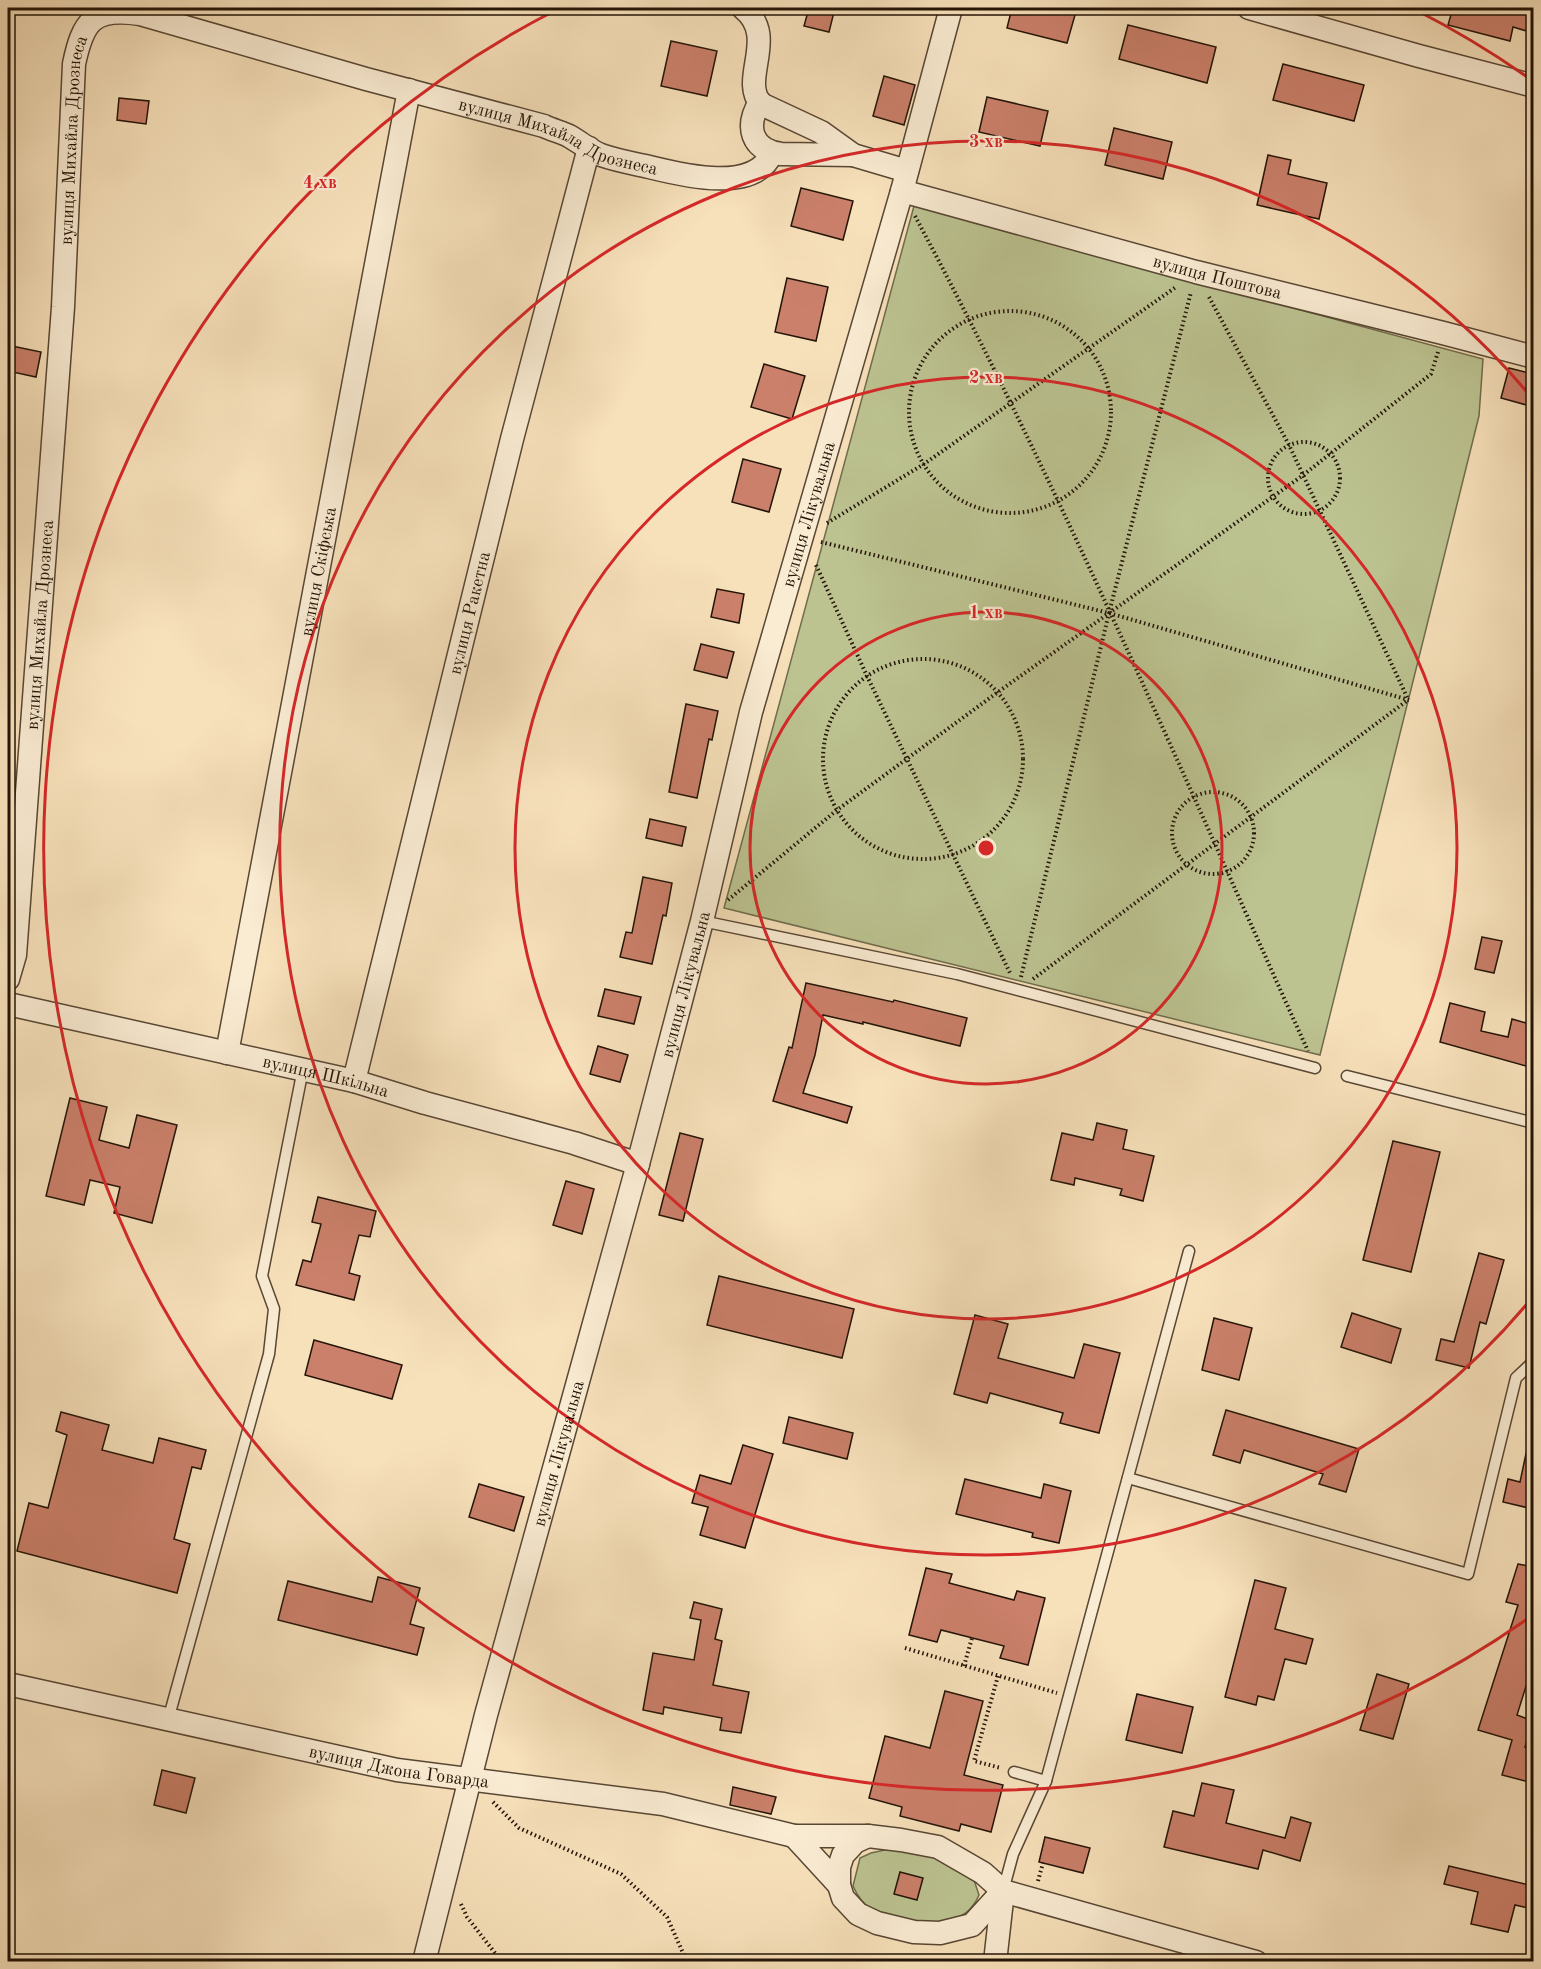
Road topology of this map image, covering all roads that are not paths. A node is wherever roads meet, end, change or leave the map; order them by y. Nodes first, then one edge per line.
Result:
1 (742, 8) edge
2 (951, 8) edge
3 (1249, 8) edge
4 (1533, 86) edge
5 (409, 90) junction
6 (760, 102) junction
7 (589, 148) junction
8 (772, 153) junction
9 (853, 155) junction
10 (905, 181) junction
11 (1533, 357) edge
12 (702, 921) junction
13 (8, 980) edge
14 (8, 1004) edge
15 (227, 1053) junction
16 (1315, 1068) road end
17 (303, 1069) junction
18 (1347, 1076) dead end
19 (354, 1081) junction
20 (1533, 1123) edge
21 (638, 1164) junction
22 (1189, 1251) dead end
23 (1533, 1361) edge
24 (1128, 1478) junction
25 (8, 1684) edge
26 (168, 1720) junction
27 (1014, 1772) road end
28 (469, 1778) junction
29 (1046, 1781) junction
30 (794, 1836) junction
31 (868, 1836) junction
32 (983, 1873) junction
33 (838, 1885) junction
34 (1003, 1891) junction
35 (987, 1908) junction
36 (424, 1962) edge
37 (995, 1962) edge
38 (1256, 1962) edge

1 - 6 street
2 - 10 street, вулиця Лікувальна
3 - 4 street
5 - 7 street, вулиця Михайла Дрознеса
5 - 13 street, вулиця Михайла Дрознеса
5 - 15 street, вулиця Скіфська
6 - 8 street
6 - 9 street
7 - 8 street, вулиця Михайла Дрознеса
7 - 19 street, вулиця Ракетна
8 - 9 street
9 - 10 street, вулиця Поштова
10 - 11 street, вулиця Поштова
10 - 12 street, вулиця Лікувальна
12 - 16 lane
12 - 21 street, вулиця Лікувальна
14 - 15 street, вулиця Шкільна
15 - 17 street, вулиця Шкільна
17 - 19 street, вулиця Шкільна
17 - 26 lane
18 - 20 lane
19 - 21 street, вулиця Шкільна
21 - 28 street, вулиця Лікувальна
22 - 24 lane
23 - 24 lane
24 - 29 lane
25 - 26 street, вулиця Джона Говарда
26 - 28 street, вулиця Джона Говарда
27 - 29 lane
28 - 30 street, вулиця Джона Говарда
28 - 36 street, вулиця Лікувальна
29 - 34 lane
30 - 31 street, вулиця Джона Говарда
30 - 33 street
31 - 32 street, вулиця Джона Говарда
31 - 33 street
32 - 34 street, вулиця Джона Говарда
32 - 35 street
33 - 35 street
34 - 35 street
34 - 37 street
34 - 38 street, вулиця Джона Говарда

